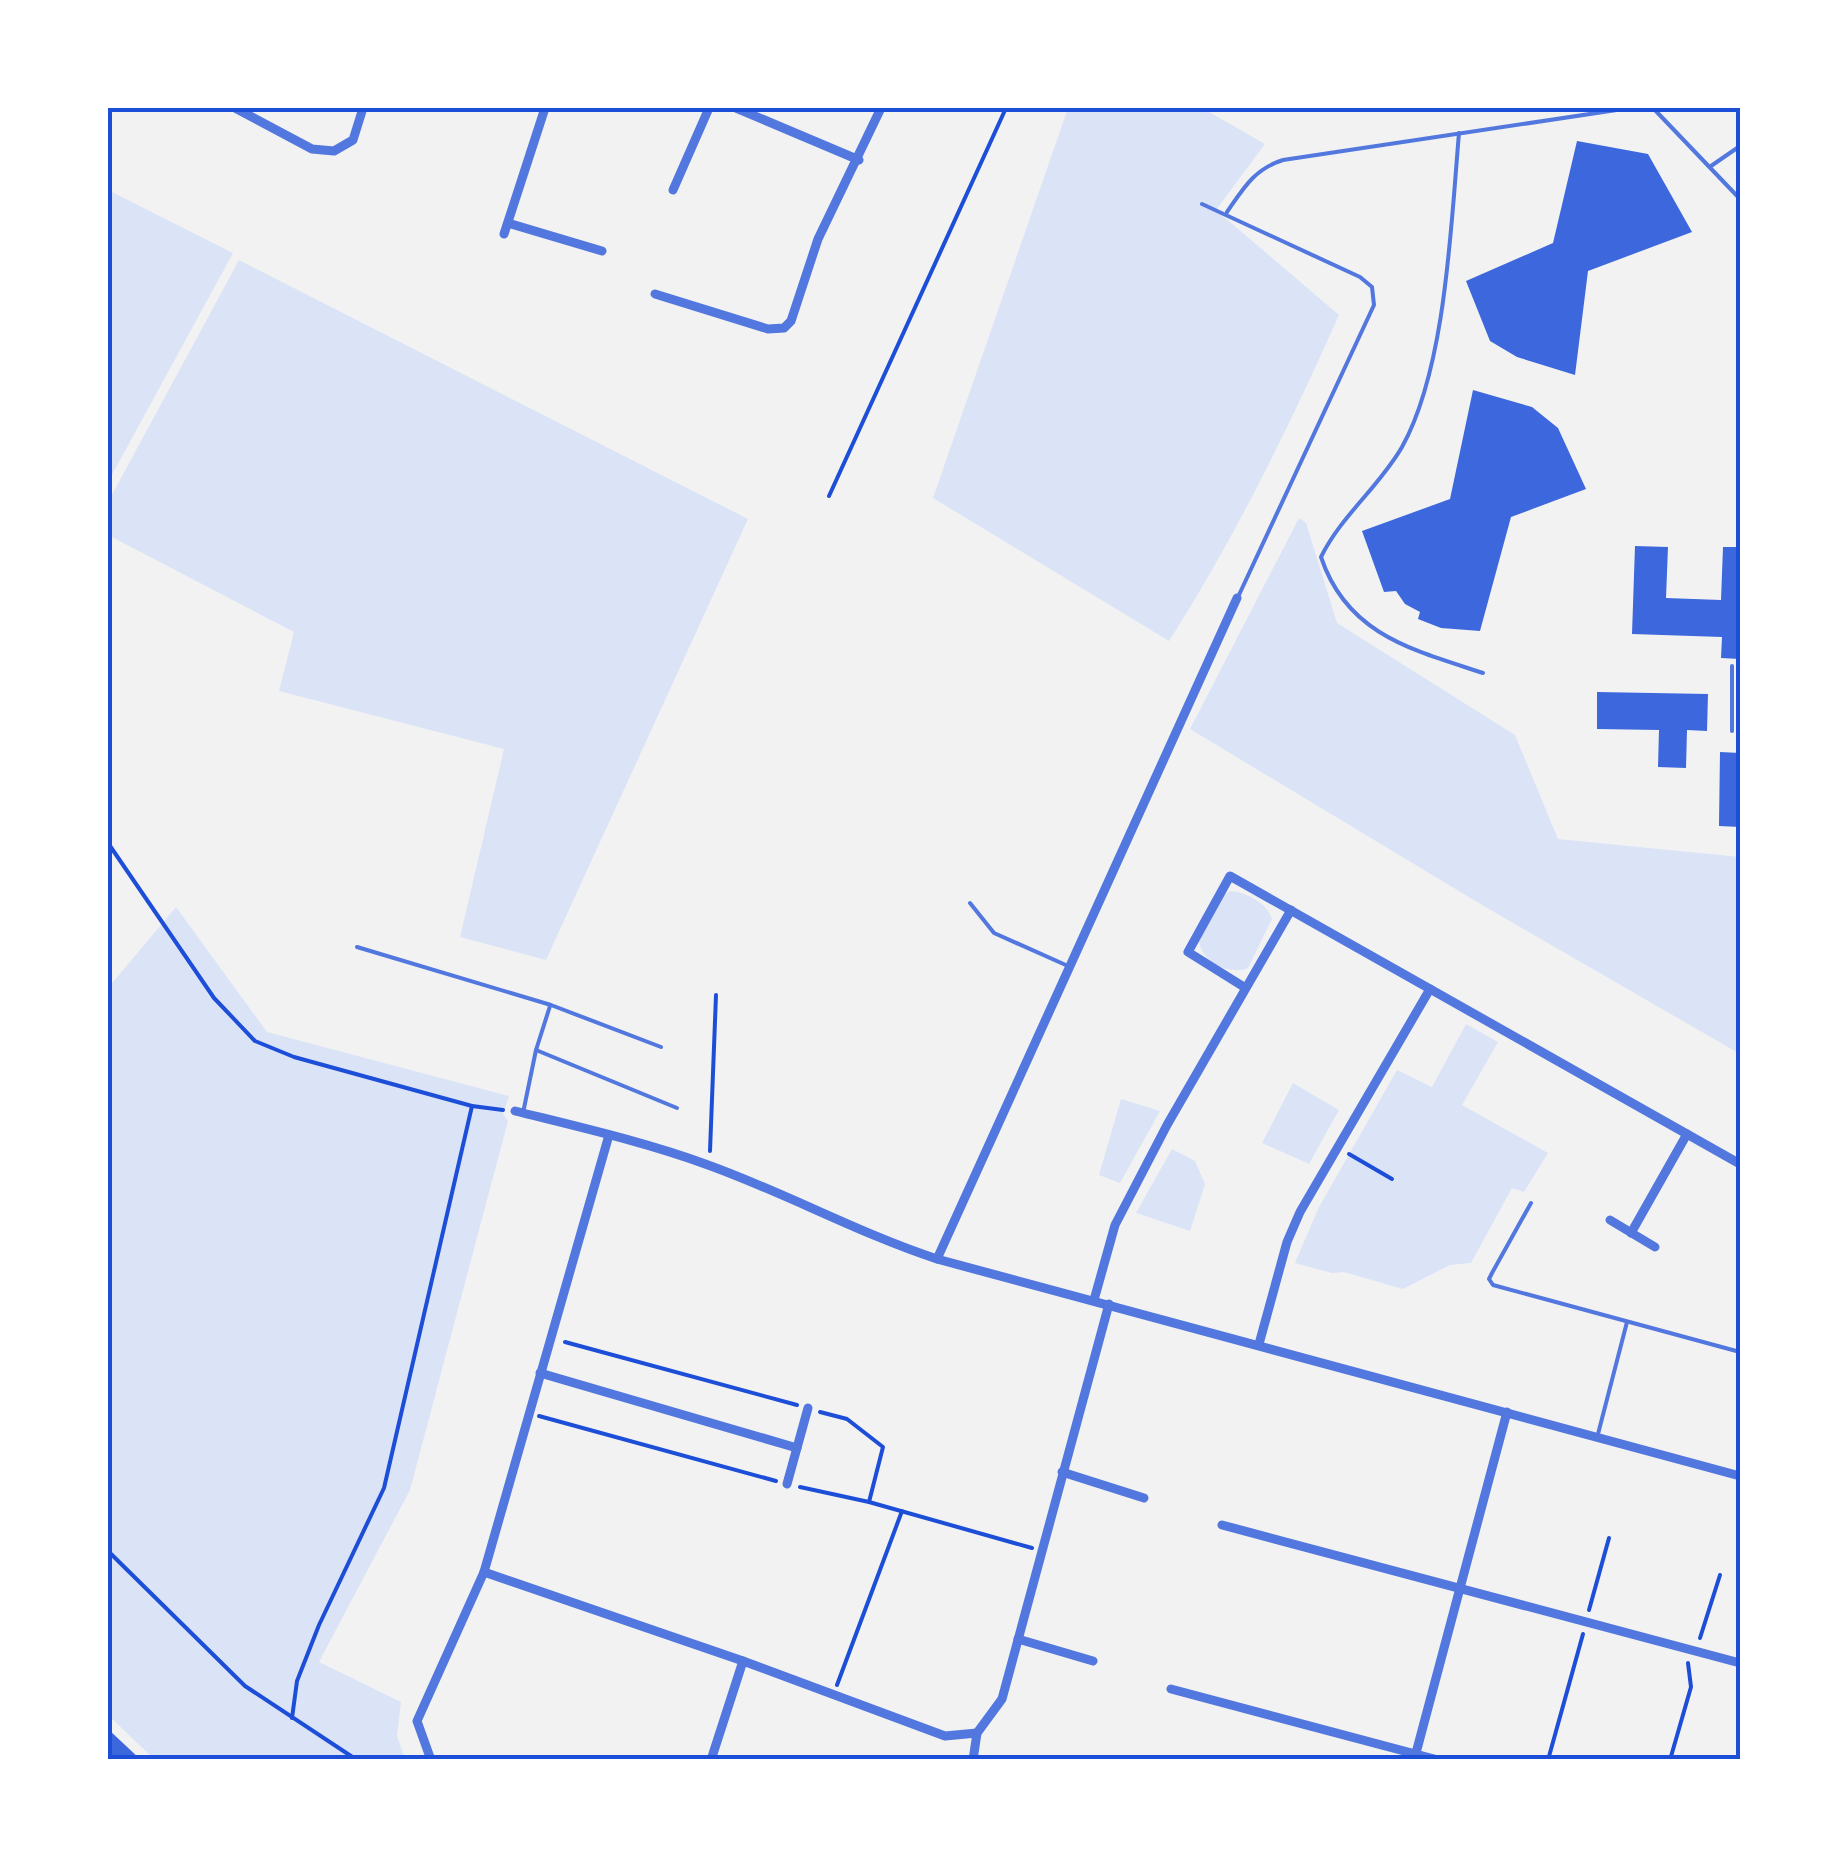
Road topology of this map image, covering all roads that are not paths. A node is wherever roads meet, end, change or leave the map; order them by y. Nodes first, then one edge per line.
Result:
1 (235, 108) edge
2 (363, 108) edge
3 (544, 108) edge
4 (709, 108) edge
5 (736, 108) edge
6 (881, 108) edge
7 (1630, 108) edge
8 (1653, 108) edge
9 (1459, 134) junction
10 (1740, 146) edge
11 (859, 160) junction
12 (1711, 166) junction
13 (673, 190) dead end
14 (1740, 199) edge
15 (1202, 204) dead end
16 (1226, 214) junction
17 (508, 223) junction
18 (504, 234) dead end
19 (602, 252) dead end
20 (655, 294) dead end
21 (1238, 598) joint
22 (1732, 666) dead end
23 (1482, 674) dead end
24 (1732, 710) junction
25 (1740, 710) edge
26 (1732, 731) dead end
27 (970, 903) dead end
28 (1291, 910) junction
29 (357, 947) dead end
30 (1068, 966) junction
31 (1244, 988) junction
32 (1430, 989) junction
33 (551, 1005) junction
34 (661, 1047) dead end
35 (536, 1050) junction
36 (677, 1108) dead end
37 (519, 1112) joint
38 (608, 1134) junction
39 (1687, 1134) junction
40 (1740, 1164) edge
41 (1531, 1203) dead end
42 (1610, 1220) dead end
43 (1631, 1233) junction
44 (1655, 1247) dead end
45 (937, 1258) junction
46 (1094, 1300) junction
47 (1109, 1304) junction
48 (1627, 1322) junction
49 (1258, 1344) junction
50 (1740, 1352) edge
51 (540, 1373) junction
52 (808, 1408) road end
53 (1507, 1412) junction
54 (1597, 1437) junction
55 (797, 1448) junction
56 (1062, 1472) junction
57 (1740, 1476) edge
58 (787, 1484) dead end
59 (1144, 1498) dead end
60 (1222, 1525) dead end
61 (484, 1572) junction
62 (1460, 1586) junction
63 (1018, 1639) junction
64 (1093, 1661) dead end
65 (743, 1662) junction
66 (1740, 1663) edge
67 (1171, 1689) dead end
68 (976, 1733) junction
69 (1416, 1754) junction
70 (431, 1760) edge
71 (711, 1760) edge
72 (973, 1760) edge
73 (1438, 1760) edge

1 - 2 street
3 - 17 street
4 - 13 street
5 - 11 street
6 - 11 street
7 - 9 lane
8 - 12 lane
9 - 16 lane
9 - 23 lane
10 - 12 lane
11 - 20 street
12 - 14 lane
15 - 16 lane
16 - 21 lane
17 - 18 street
17 - 19 street
21 - 30 street
22 - 24 lane
24 - 25 lane
24 - 26 lane
27 - 30 lane
28 - 31 street
28 - 31 street
28 - 32 street
29 - 33 lane
30 - 45 street
31 - 46 street
32 - 39 street
32 - 49 street
33 - 34 lane
33 - 35 lane
35 - 36 lane
35 - 37 lane
37 - 38 street
38 - 45 street
38 - 51 street
39 - 40 street
39 - 43 street
41 - 48 lane
42 - 43 street
43 - 44 street
45 - 46 street
46 - 47 street
47 - 49 street
47 - 56 street
48 - 50 lane
48 - 54 lane
49 - 53 street
51 - 55 street
51 - 61 street
52 - 55 street
53 - 54 street
53 - 62 street
54 - 57 street
55 - 58 street
56 - 59 street
56 - 63 street
60 - 62 street
61 - 65 street
61 - 70 street
62 - 66 street
62 - 69 street
63 - 64 street
63 - 68 street
65 - 68 street
65 - 71 street
67 - 69 street
68 - 72 street
69 - 73 street

